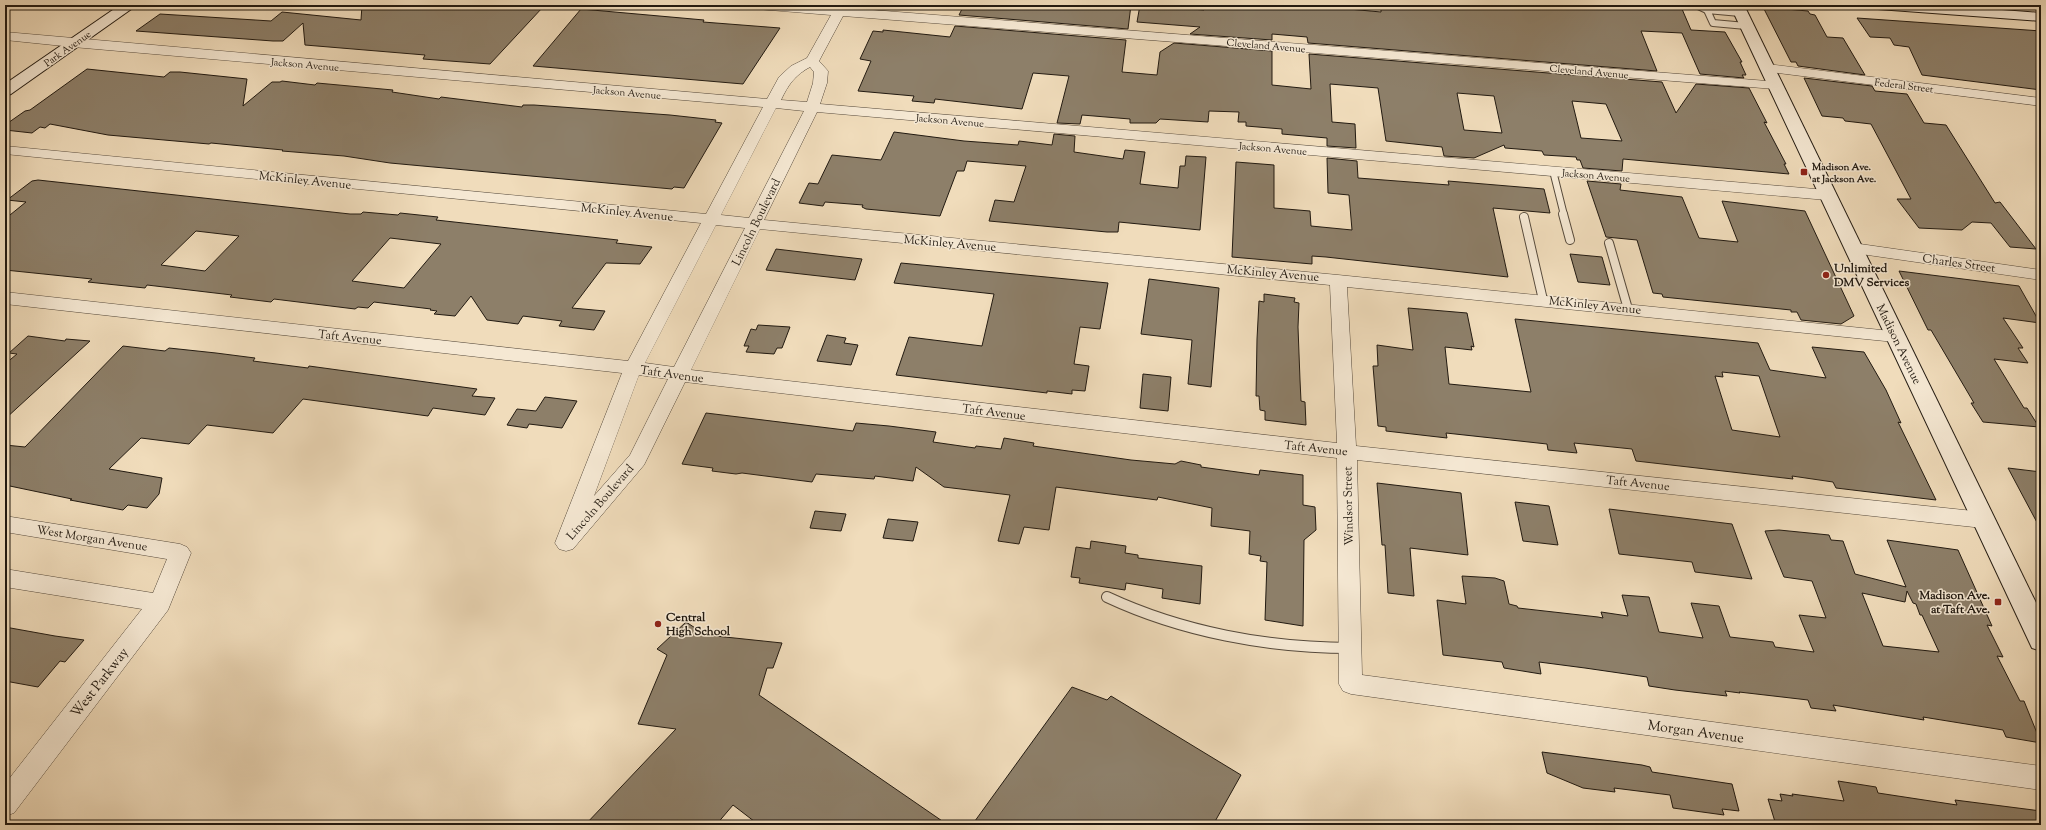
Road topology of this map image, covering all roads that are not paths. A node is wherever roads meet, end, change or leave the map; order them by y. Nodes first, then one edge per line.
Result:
1 (110, 5) edge
2 (130, 5) edge
3 (757, 5) edge
4 (1696, 5) edge
5 (1878, 5) edge
6 (840, 8) edge
7 (1707, 10) junction
8 (1741, 14) edge
9 (2041, 16) edge
10 (5, 36) edge
11 (57, 42) junction
12 (73, 43) junction
13 (812, 61) junction
14 (5, 77) edge
15 (1771, 77) junction
16 (5, 91) edge
17 (2041, 102) edge
18 (770, 105) junction
19 (812, 108) junction
20 (5, 150) edge
21 (1553, 171) junction
22 (1828, 195) junction
23 (1524, 216) dead end
24 (709, 221) junction
25 (755, 225) junction
26 (1570, 240) dead end
27 (1609, 243) dead end
28 (1853, 248) junction
29 (2041, 275) edge
30 (1338, 280) junction
31 (5, 298) edge
32 (1543, 300) junction
33 (1628, 309) junction
34 (1895, 336) junction
35 (633, 368) junction
36 (678, 375) junction
37 (1347, 452) junction
38 (1983, 520) junction
39 (5, 524) edge
40 (180, 553) joint
41 (5, 578) edge
42 (1107, 598) dead end
43 (160, 603) junction
44 (2041, 640) edge
45 (1351, 648) junction
46 (1351, 684) joint
47 (2041, 778) edge
48 (5, 804) edge

1 - 11 main road, Park Avenue
2 - 12 main road, Park Avenue
3 - 6 street, Cleveland Avenue
4 - 7 lane
5 - 9 main road
6 - 13 street
6 - 15 street, Cleveland Avenue
7 - 8 lane
7 - 8 lane
8 - 15 main road, Madison Avenue
10 - 11 street, Jackson Avenue
11 - 12 street, Jackson Avenue
11 - 14 main road, Park Avenue
12 - 16 main road, Park Avenue
12 - 18 street, Jackson Avenue
13 - 18 street, Lincoln Boulevard
13 - 19 street, Lincoln Boulevard
15 - 17 street, Federal Street
15 - 22 main road, Madison Avenue
18 - 19 street, Jackson Avenue
18 - 24 street, Lincoln Boulevard
19 - 21 street, Jackson Avenue
19 - 25 street, Lincoln Boulevard
20 - 24 street, McKinley Avenue
21 - 22 street, Jackson Avenue
21 - 26 lane
22 - 28 main road, Madison Avenue
23 - 32 lane
24 - 25 street, McKinley Avenue
24 - 35 street, Lincoln Boulevard
25 - 30 street, McKinley Avenue
25 - 36 street, Lincoln Boulevard
27 - 33 lane
28 - 29 street, Charles Street
28 - 34 main road, Madison Avenue
30 - 32 street, McKinley Avenue
30 - 37 street, Windsor Street
31 - 35 street, Taft Avenue
32 - 33 street, McKinley Avenue
33 - 34 street, McKinley Avenue
34 - 38 main road, Madison Avenue
35 - 36 street, Taft Avenue
35 - 36 street, Lincoln Boulevard
36 - 37 street, Taft Avenue
37 - 38 street, Taft Avenue
37 - 45 street, Windsor Street
38 - 44 main road, Madison Avenue
39 - 40 street, West Morgan Avenue
40 - 43 street, West Parkway
41 - 43 street
42 - 45 lane
43 - 48 street, West Parkway
45 - 46 street, Windsor Street
46 - 47 street, Morgan Avenue

